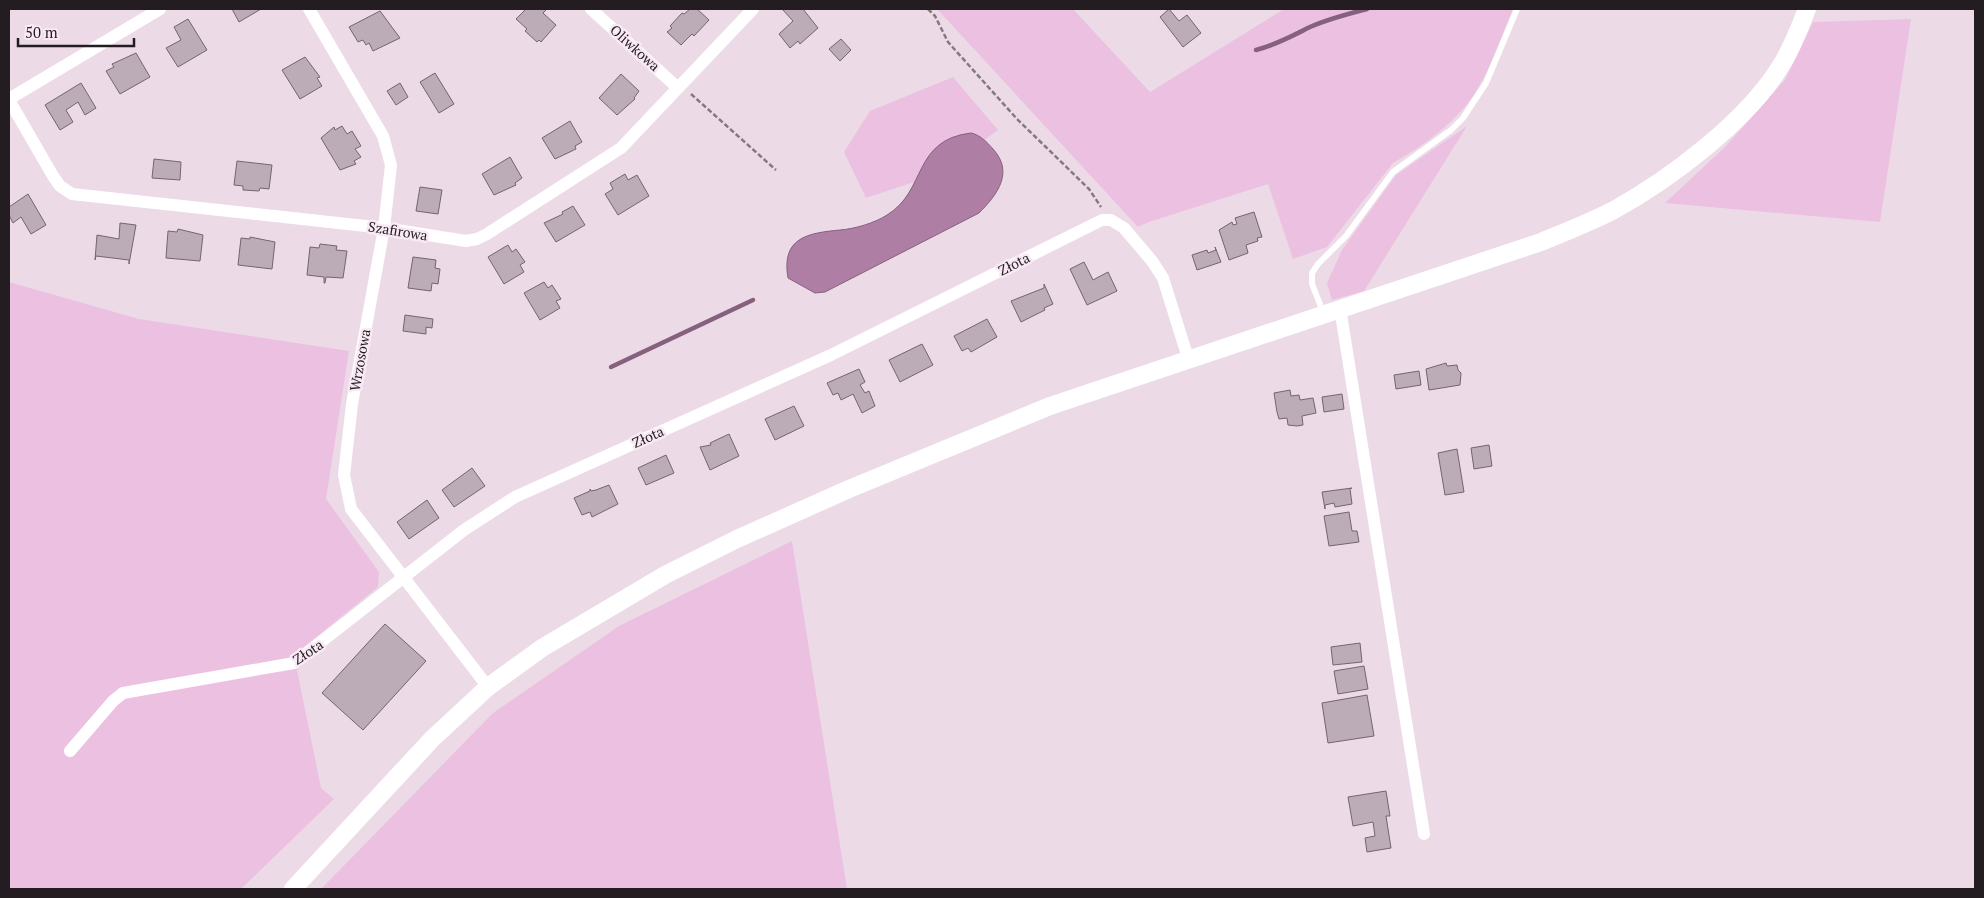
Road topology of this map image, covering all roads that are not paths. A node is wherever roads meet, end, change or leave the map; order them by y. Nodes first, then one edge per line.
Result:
1 (160, 9) edge
2 (309, 9) edge
3 (592, 9) edge
4 (753, 9) edge
5 (1517, 9) edge
6 (1807, 9) edge
7 (683, 89) junction
8 (9, 100) edge
9 (384, 228) junction
10 (1332, 310) junction
11 (1188, 358) junction
12 (404, 579) junction
13 (488, 686) junction
14 (70, 751) dead end
15 (1424, 834) dead end
16 (293, 889) edge

1 - 8 street
2 - 9 street, Wrzosowa
3 - 7 street, Oliwkowa
4 - 7 street, Szafirowa
5 - 10 lane
6 - 10 street
7 - 9 street, Szafirowa
8 - 9 street, Szafirowa
9 - 12 street, Wrzosowa
10 - 11 street
10 - 15 street
11 - 12 street, Złota
11 - 13 street
12 - 13 street, Wrzosowa
12 - 14 street, Złota
13 - 16 street

